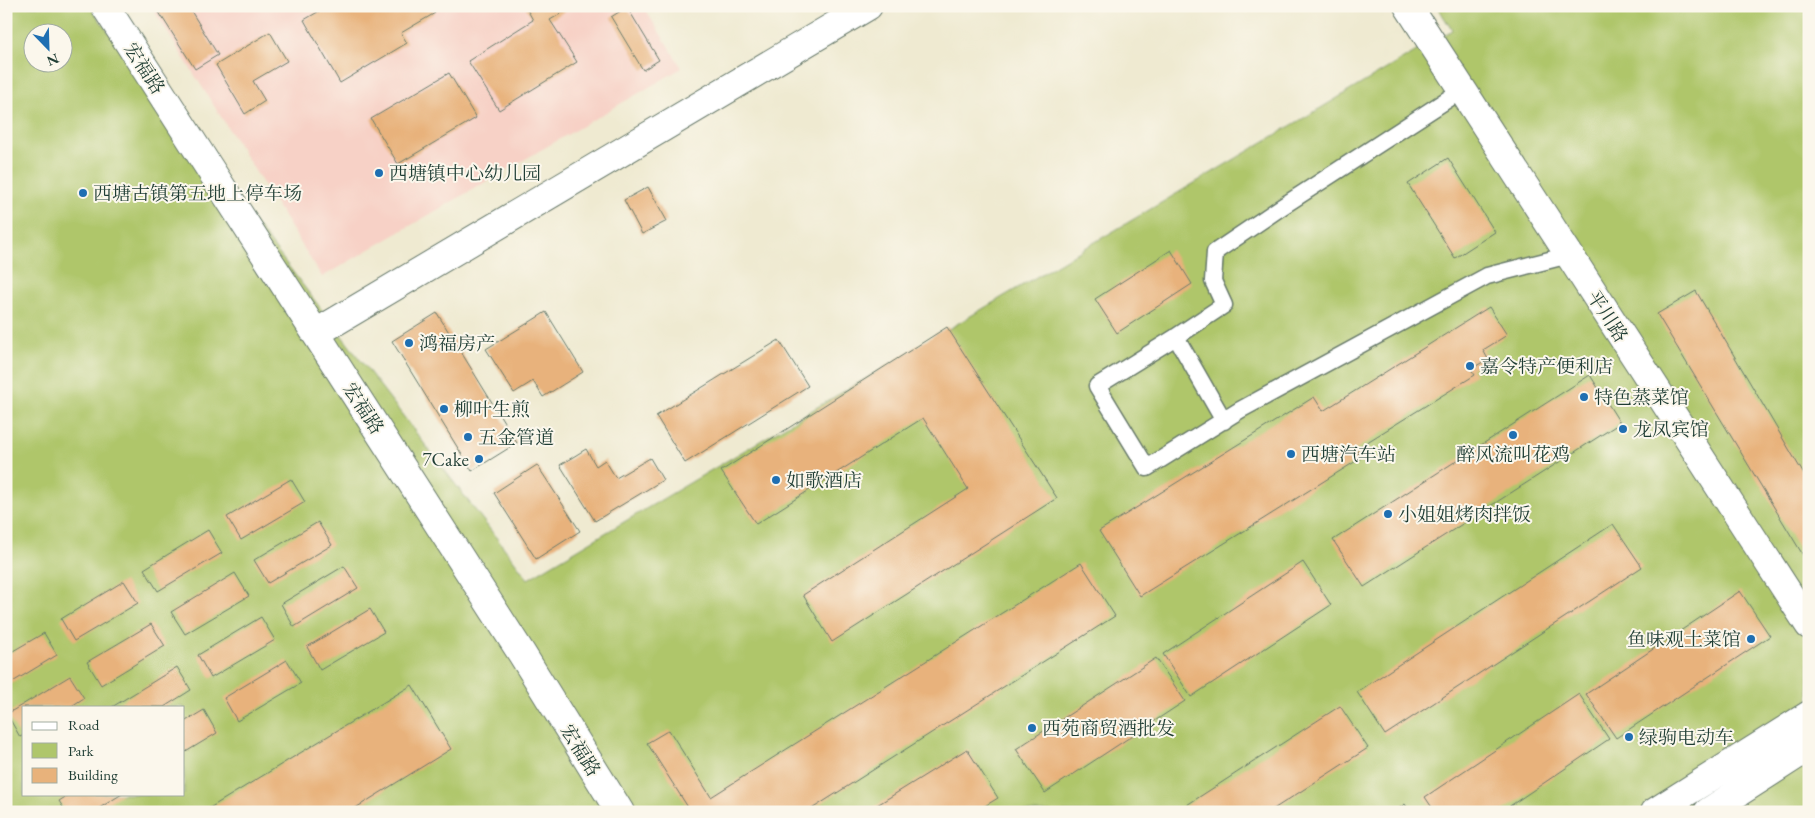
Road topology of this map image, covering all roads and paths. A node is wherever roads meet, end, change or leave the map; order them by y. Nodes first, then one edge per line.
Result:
1 (105, 6) edge
2 (868, 6) edge
3 (1408, 6) edge
4 (1462, 90) junction
5 (1569, 255) junction
6 (316, 333) junction
7 (1176, 338) junction
8 (1224, 421) junction
9 (1809, 625) edge
10 (1809, 715) edge
11 (1809, 747) edge
12 (620, 812) edge
13 (1655, 812) edge
14 (1708, 812) edge

1 - 6 street, 宏福路
2 - 6 street
3 - 4 street, 平川路
4 - 5 street, 平川路
4 - 7 lane
5 - 8 lane
5 - 9 street, 平川路
6 - 12 street, 宏福路
7 - 8 lane
7 - 8 lane
10 - 13 street
11 - 14 street

